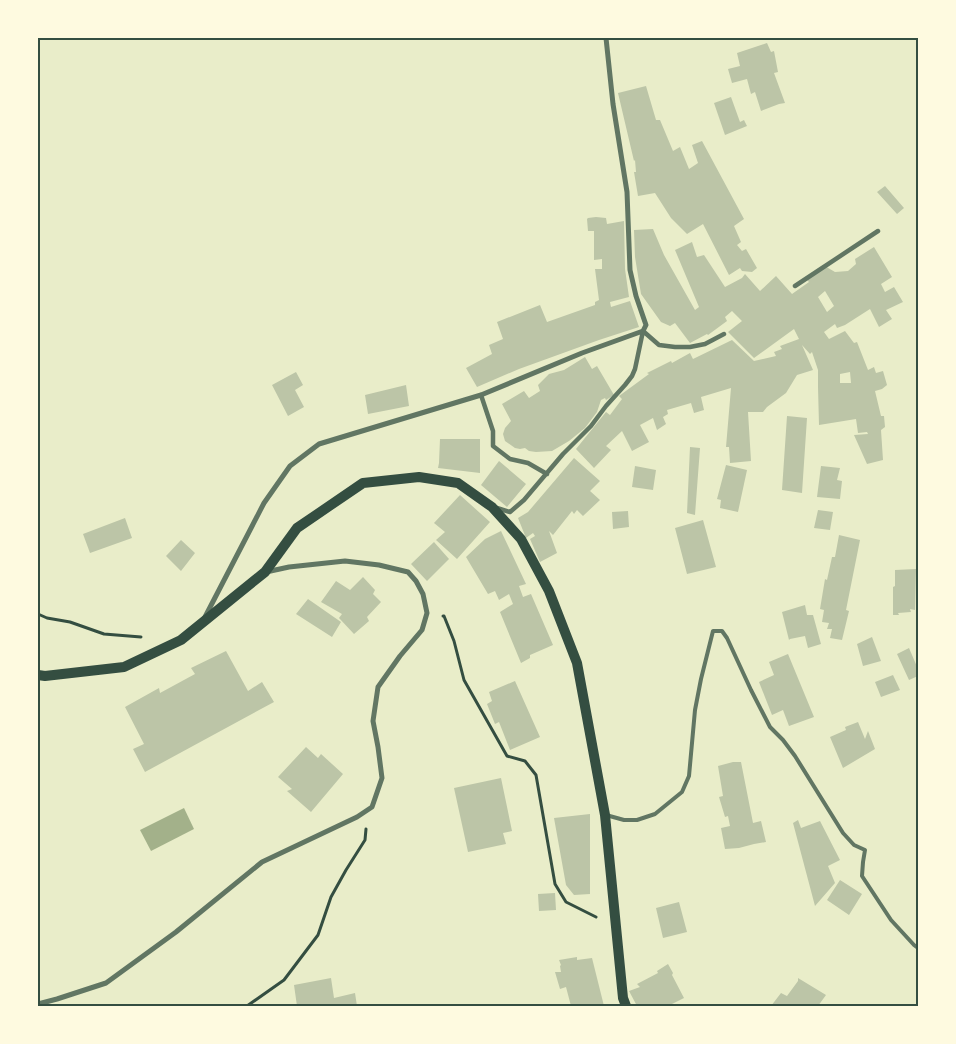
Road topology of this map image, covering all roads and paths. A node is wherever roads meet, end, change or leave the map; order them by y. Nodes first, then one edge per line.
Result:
1 (606, 38) edge
2 (878, 231) dead end
3 (795, 286) dead end
4 (643, 331) junction
5 (724, 334) dead end
6 (481, 395) junction
7 (547, 474) junction
8 (492, 507) junction
9 (265, 572) junction
10 (427, 613) junction
11 (38, 614) edge
12 (201, 623) junction
13 (145, 637) dead end
14 (38, 675) edge
15 (605, 815) junction
16 (357, 817) junction
17 (616, 929) junction
18 (918, 948) edge
19 (38, 1004) edge
20 (247, 1006) edge
21 (626, 1006) edge

1 - 4 street
2 - 3 street
4 - 5 street
4 - 6 street
4 - 7 street
6 - 7 street
6 - 12 street
7 - 8 street
8 - 9 main road
8 - 15 main road
9 - 10 street
9 - 12 main road
10 - 16 street
10 - 17 path
11 - 13 path
12 - 14 main road
15 - 17 main road
15 - 18 lane
16 - 19 street
16 - 20 path
17 - 21 main road

